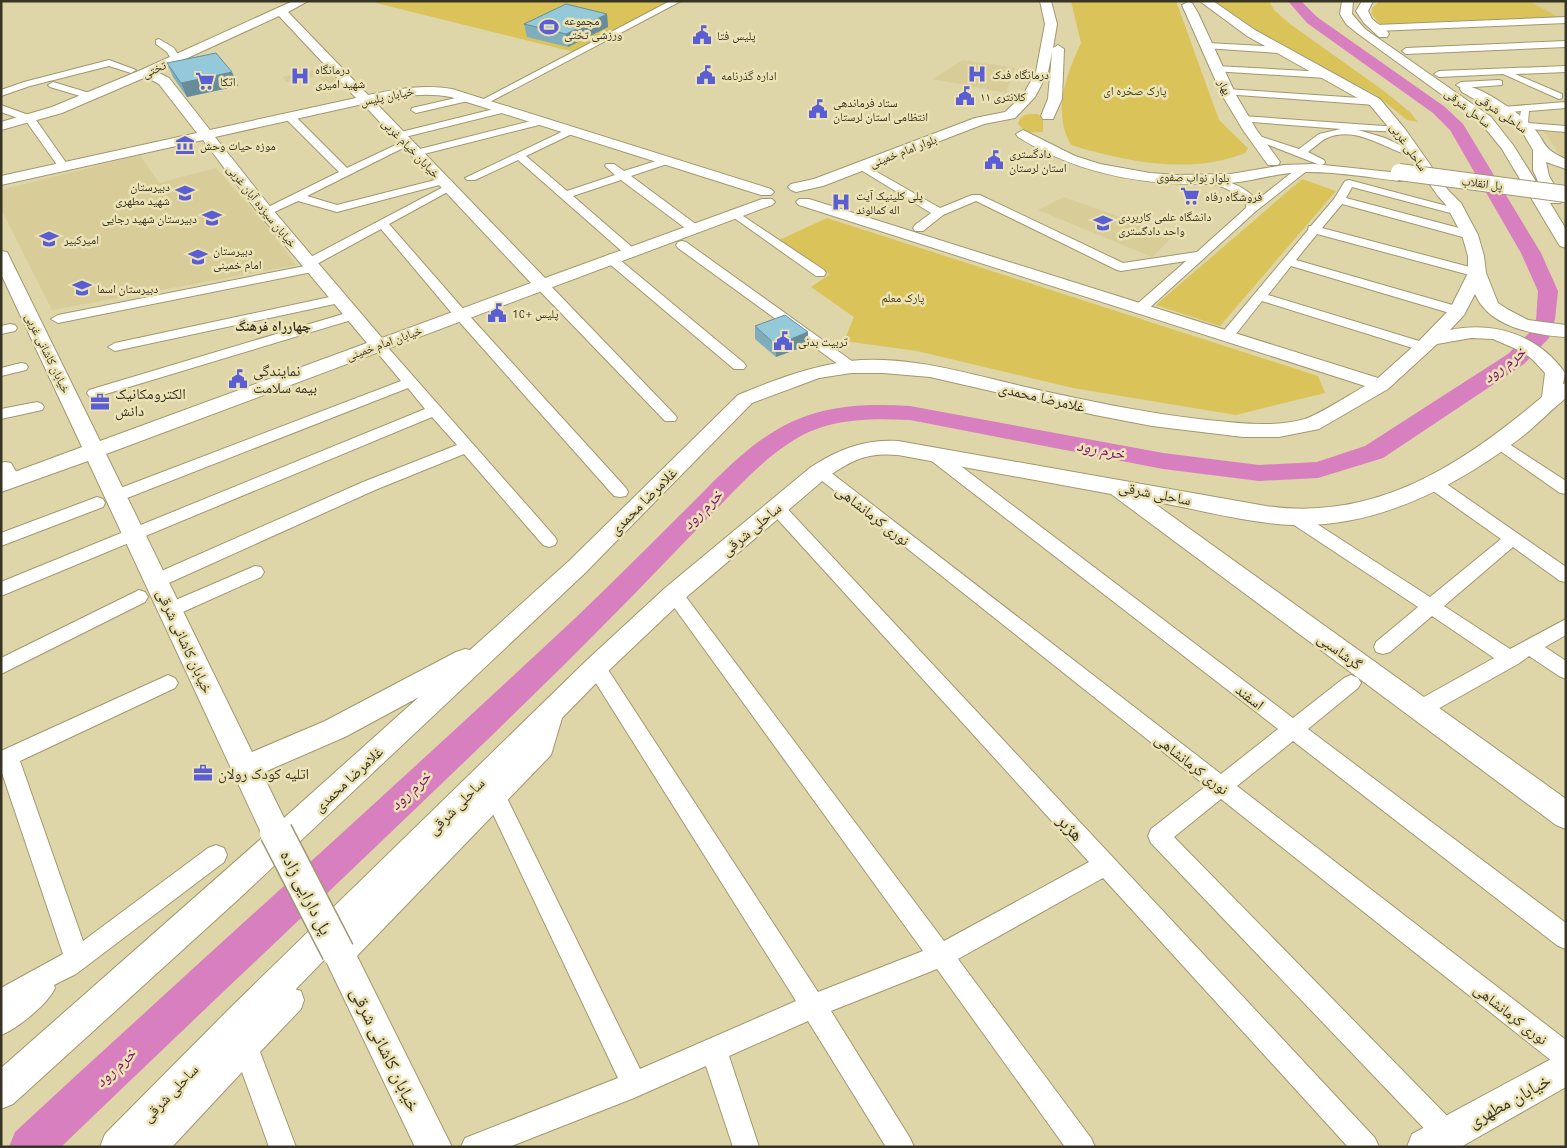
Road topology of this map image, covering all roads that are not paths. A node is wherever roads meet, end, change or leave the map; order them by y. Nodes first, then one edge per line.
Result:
1 (303, 1) edge
2 (677, 1) edge
3 (1045, 1) edge
4 (1052, 1) edge
5 (1348, 1) edge
6 (1368, 1) edge
7 (1206, 2) edge
8 (1190, 7) edge
9 (282, 12) junction
10 (1222, 16) junction
11 (1566, 20) edge
12 (1376, 28) junction
13 (159, 42) dead end
14 (1566, 44) edge
15 (1208, 46) junction
16 (1279, 50) junction
17 (1406, 51) junction
18 (176, 60) junction
19 (1216, 69) junction
20 (130, 70) dead end
21 (1563, 70) edge
22 (1502, 71) junction
23 (145, 74) junction
24 (1439, 74) junction
25 (1326, 75) junction
26 (1499, 83) dead end
27 (52, 84) dead end
28 (1462, 86) junction
29 (1442, 88) junction
30 (1558, 91) dead end
31 (1227, 92) junction
32 (1, 93) edge
33 (90, 96) junction
34 (469, 98) junction
35 (1028, 98) junction
36 (1055, 99) junction
37 (364, 100) junction
38 (483, 102) junction
39 (1488, 102) junction
40 (1466, 105) junction
41 (1566, 105) edge
42 (1378, 106) junction
43 (1, 108) edge
44 (1531, 108) junction
45 (506, 109) junction
46 (416, 110) dead end
47 (1502, 110) junction
48 (1010, 114) junction
49 (290, 117) junction
50 (30, 119) junction
51 (1243, 120) junction
52 (543, 121) junction
53 (1, 126) edge
54 (1524, 126) junction
55 (509, 129) junction
56 (1049, 129) junction
57 (572, 130) junction
58 (1398, 130) junction
59 (1566, 130) edge
60 (1018, 132) junction
61 (206, 136) junction
62 (1254, 137) junction
63 (406, 139) junction
64 (533, 148) junction
65 (1540, 150) junction
66 (424, 151) dead end
67 (1300, 152) junction
68 (1414, 154) junction
69 (519, 155) junction
70 (663, 162) dead end
71 (1273, 162) junction
72 (1320, 162) junction
73 (1563, 164) edge
74 (610, 166) dead end
75 (64, 167) junction
76 (1304, 168) junction
77 (866, 170) junction
78 (346, 173) junction
79 (624, 175) junction
80 (1400, 175) junction
81 (471, 178) dead end
82 (1207, 179) junction
83 (1566, 179) edge
84 (1, 181) edge
85 (446, 184) junction
86 (1547, 187) junction
87 (565, 195) junction
88 (298, 197) junction
89 (787, 199) junction
90 (1339, 200) junction
91 (1565, 204) edge
92 (1456, 208) junction
93 (1252, 209) junction
94 (266, 212) junction
95 (939, 213) junction
96 (734, 214) junction
97 (382, 223) junction
98 (694, 228) junction
99 (919, 228) dead end
100 (1313, 229) junction
101 (1470, 235) junction
102 (1566, 244) edge
103 (682, 246) dead end
104 (629, 251) junction
105 (1200, 255) junction
106 (1, 256) edge
107 (610, 258) junction
108 (1287, 261) junction
109 (311, 266) junction
110 (820, 273) dead end
111 (1477, 273) junction
112 (541, 284) junction
113 (1259, 296) junction
114 (339, 298) junction
115 (1141, 308) junction
116 (1458, 311) junction
117 (460, 314) junction
118 (353, 315) junction
119 (58, 319) dead end
120 (1538, 329) junction
121 (1565, 331) edge
122 (1464, 333) junction
123 (1227, 336) junction
124 (1428, 343) junction
125 (378, 345) junction
126 (115, 347) dead end
127 (739, 366) dead end
128 (21, 367) dead end
129 (851, 367) junction
130 (1, 372) edge
131 (411, 382) junction
132 (1380, 386) junction
133 (1558, 386) edge
134 (94, 393) dead end
135 (37, 407) dead end
136 (435, 410) junction
137 (1, 414) edge
138 (670, 418) dead end
139 (1498, 443) junction
140 (467, 447) junction
141 (94, 450) junction
142 (935, 455) junction
143 (819, 472) junction
144 (5, 478) edge
145 (1432, 482) junction
146 (1115, 486) junction
147 (1566, 489) edge
148 (620, 492) dead end
149 (106, 499) junction
150 (776, 507) junction
151 (1294, 517) junction
152 (135, 534) junction
153 (1512, 539) junction
154 (1, 540) edge
155 (549, 541) dead end
156 (255, 572) dead end
157 (1566, 576) edge
158 (1, 589) edge
159 (148, 589) junction
160 (674, 594) junction
161 (1432, 607) junction
162 (170, 610) junction
163 (1566, 626) edge
164 (497, 641) junction
165 (1383, 647) dead end
166 (1530, 647) junction
167 (1511, 658) junction
168 (1, 666) edge
169 (596, 667) junction
170 (1566, 671) edge
171 (168, 683) dead end
172 (1351, 683) dead end
173 (1420, 709) junction
174 (551, 710) junction
175 (1292, 730) junction
176 (5, 760) edge
177 (245, 767) junction
178 (1220, 786) junction
179 (495, 795) junction
180 (1566, 816) edge
181 (276, 832) joint
182 (216, 856) dead end
183 (1105, 864) junction
184 (1566, 938) edge
185 (338, 952) junction
186 (941, 956) junction
187 (77, 959) junction
188 (292, 1000) dead end
189 (1, 1002) edge
190 (814, 1006) junction
191 (1, 1023) edge
192 (245, 1047) junction
193 (714, 1050) junction
194 (1566, 1056) edge
195 (1566, 1068) edge
196 (634, 1085) junction
197 (1, 1092) edge
198 (1436, 1141) edge
199 (118, 1147) edge
200 (153, 1147) edge
201 (283, 1147) edge
202 (434, 1147) edge
203 (474, 1147) edge
204 (746, 1147) edge
205 (901, 1147) edge
206 (1082, 1147) edge
207 (1366, 1147) edge

1 - 9 main road, تختی
2 - 38 street
3 - 35 main road
4 - 36 main road
5 - 29 main road, ساحل شرقی
6 - 12 main road, ساحلی شرقی
7 - 8 main road
7 - 10 main road, ساحلی غربی
8 - 10 main road
8 - 15 main road, بهار
9 - 18 main road, تختی
9 - 37 main road, خیابان خیام غربی
10 - 16 main road, ساحلی غربی
11 - 12 street
12 - 17 main road, ساحلی شرقی
13 - 18 street
14 - 17 street
15 - 16 street
15 - 19 main road, بهار
16 - 25 main road, ساحلی غربی
17 - 24 main road, ساحلی شرقی
18 - 23 main road, تختی
19 - 25 street
19 - 31 main road, بهار
20 - 32 street
21 - 22 street
22 - 24 street
22 - 30 street
23 - 33 main road, تختی
23 - 61 main road, خیابان سیزده آبان غربی
24 - 28 main road, ساحلی شرقی
25 - 42 main road, ساحلی غربی
26 - 28 street
27 - 33 street
28 - 29 main road
28 - 39 main road, ساحلی شرقی
29 - 40 main road, ساحل شرقی
31 - 42 street
31 - 51 main road, بهار
33 - 50 main road, تختی
34 - 37 main road, خیابان پلیس
34 - 38 main road, خیابان پلیس
34 - 46 street
35 - 36 main road
35 - 48 main road
36 - 56 main road
37 - 49 main road, خیابان پلیس
37 - 63 main road, خیابان خیام غربی
38 - 45 main road, خیابان پلیس
39 - 40 main road
39 - 47 main road, ساحلی شرقی
40 - 102 main road, ساحل شرقی
41 - 44 street
42 - 58 main road, ساحلی غربی
42 - 92 main road
43 - 50 street
44 - 47 street
44 - 54 street
45 - 52 main road, خیابان پلیس
45 - 63 street
47 - 54 main road, ساحلی شرقی
48 - 56 main road, بلوار امام خمینی
48 - 60 main road
48 - 89 main road, بلوار امام خمینی
49 - 61 main road, خیابان پلیس
49 - 78 street
50 - 53 main road, تختی
50 - 75 street
51 - 58 street
51 - 62 main road, بهار
52 - 55 street
52 - 57 main road, خیابان پلیس
54 - 59 street
54 - 65 main road, ساحلی شرقی
55 - 64 street
55 - 66 street
56 - 60 main road, بلوار امام خمینی
56 - 71 main road, بلوار نواب صفوی
57 - 64 street
57 - 89 main road, خیابان پلیس
58 - 68 main road, ساحلی غربی
60 - 77 main road, بلوار امام خمینی
60 - 82 main road, بلوار نواب صفوی
61 - 75 main road, خیابان پلیس
61 - 94 main road, خیابان سیزده آبان غربی
62 - 67 street
62 - 71 main road, بهار
63 - 78 street
63 - 85 main road, خیابان خیام غربی
64 - 69 street
65 - 73 main road
65 - 86 main road, ساحلی شرقی
67 - 68 street
67 - 72 street
68 - 92 main road, ساحلی غربی
69 - 81 street
69 - 87 street
70 - 79 street
71 - 72 main road, بلوار نواب صفوی
72 - 80 main road, بلوار نواب صفوی
74 - 79 street
75 - 84 main road, خیابان پلیس
76 - 80 main road, بلوار نواب صفوی
76 - 82 main road, بلوار نواب صفوی
76 - 93 street
77 - 89 main road, بلوار امام خمینی
77 - 95 street
78 - 88 street
79 - 87 street
79 - 98 street
80 - 91 main road, پل انقلاب
82 - 93 street
83 - 86 main road
85 - 88 street
85 - 97 street
85 - 112 main road, خیابان خیام غربی
86 - 91 main road, ساحلی شرقی
87 - 104 street
88 - 94 street
89 - 96 main road, خیابان امام خمینی
89 - 115 main road, خیابان پلیس
90 - 92 street
90 - 100 street
90 - 101 street
92 - 101 main road, ساحلی غربی
93 - 105 street
94 - 109 main road, خیابان سیزده آبان غربی
95 - 99 street
95 - 105 street
96 - 98 main road, خیابان امام خمینی
96 - 110 street
97 - 109 street
97 - 117 street
98 - 104 main road, خیابان امام خمینی
100 - 108 street
100 - 111 street
101 - 111 main road, ساحلی غربی
103 - 129 street
104 - 107 main road, خیابان امام خمینی
105 - 115 street
106 - 141 main road, خیابان کاشانی غربی
107 - 112 main road, خیابان امام خمینی
107 - 127 street
108 - 113 street
108 - 116 street
109 - 114 main road, خیابان سیزده آبان غربی
109 - 119 street
111 - 116 main road
111 - 120 main road, ساحلی غربی
112 - 117 main road, خیابان امام خمینی
112 - 138 street
113 - 123 street
113 - 124 street
114 - 118 main road, خیابان سیزده آبان غربی
114 - 126 street
115 - 123 main road, خیابان پلیس
116 - 124 main road
117 - 125 main road, خیابان امام خمینی
117 - 148 street
118 - 125 main road, خیابان سیزده آبان غربی
118 - 134 street
120 - 121 main road
120 - 122 main road
122 - 124 main road
122 - 133 main road
123 - 132 main road, خیابان پلیس
124 - 132 main road, غلامرضا محمدی
125 - 131 street
125 - 141 main road, خیابان امام خمینی
128 - 130 street
129 - 132 main road, غلامرضا محمدی
129 - 164 main road, غلامرضا محمدی
131 - 136 street
131 - 149 street
133 - 139 main road, ساحلی شرقی
135 - 137 street
136 - 140 street
136 - 152 street
139 - 145 main road, ساحلی شرقی
139 - 147 street
140 - 155 street
140 - 159 street
141 - 144 main road, خیابان امام خمینی
141 - 149 main road, خیابان کاشانی شرقی
142 - 143 main road, ساحلی شرقی
142 - 146 main road, ساحلی شرقی
142 - 175 street, اسفند
143 - 150 main road, ساحلی شرقی
143 - 178 street, نوری کرمانشاهی
145 - 151 main road, ساحلی شرقی
145 - 153 street
146 - 151 main road, ساحلی شرقی
146 - 173 main road, گرشاسبی
149 - 152 main road, خیابان کاشانی شرقی
149 - 154 street
150 - 160 main road, ساحلی شرقی
150 - 183 street, هژبر
151 - 161 street
152 - 158 street
152 - 159 main road, خیابان کاشانی شرقی
153 - 157 street
153 - 161 street
156 - 162 street
159 - 162 main road, خیابان کاشانی شرقی
159 - 168 street
160 - 169 main road, ساحلی شرقی
160 - 186 street
161 - 165 street
161 - 167 street
162 - 177 main road, خیابان کاشانی شرقی
163 - 166 street
164 - 177 main road
164 - 197 main road, غلامرضا محمدی
166 - 167 street
166 - 170 street
167 - 173 street
169 - 174 main road, ساحلی شرقی
169 - 190 street
171 - 176 street
172 - 175 street
173 - 180 main road, گرشاسبی
174 - 179 main road
174 - 199 main road, ساحلی شرقی
175 - 178 street
175 - 184 street, اسفند
176 - 187 street
177 - 181 main road, خیابان کاشانی شرقی
178 - 194 street, نوری کرمانشاهی
178 - 198 street
179 - 185 main road
179 - 196 street
181 - 185 main road, پل دارایی زاده, bridge
182 - 187 street
183 - 186 street
183 - 207 street, هژبر
185 - 202 main road, خیابان کاشانی شرقی
186 - 190 street
186 - 206 street
187 - 189 street
187 - 191 street
188 - 192 street
190 - 193 street
190 - 205 street
192 - 200 street
192 - 201 street
193 - 196 street
193 - 204 street
195 - 198 main road, خیابان مطهری
196 - 203 street

